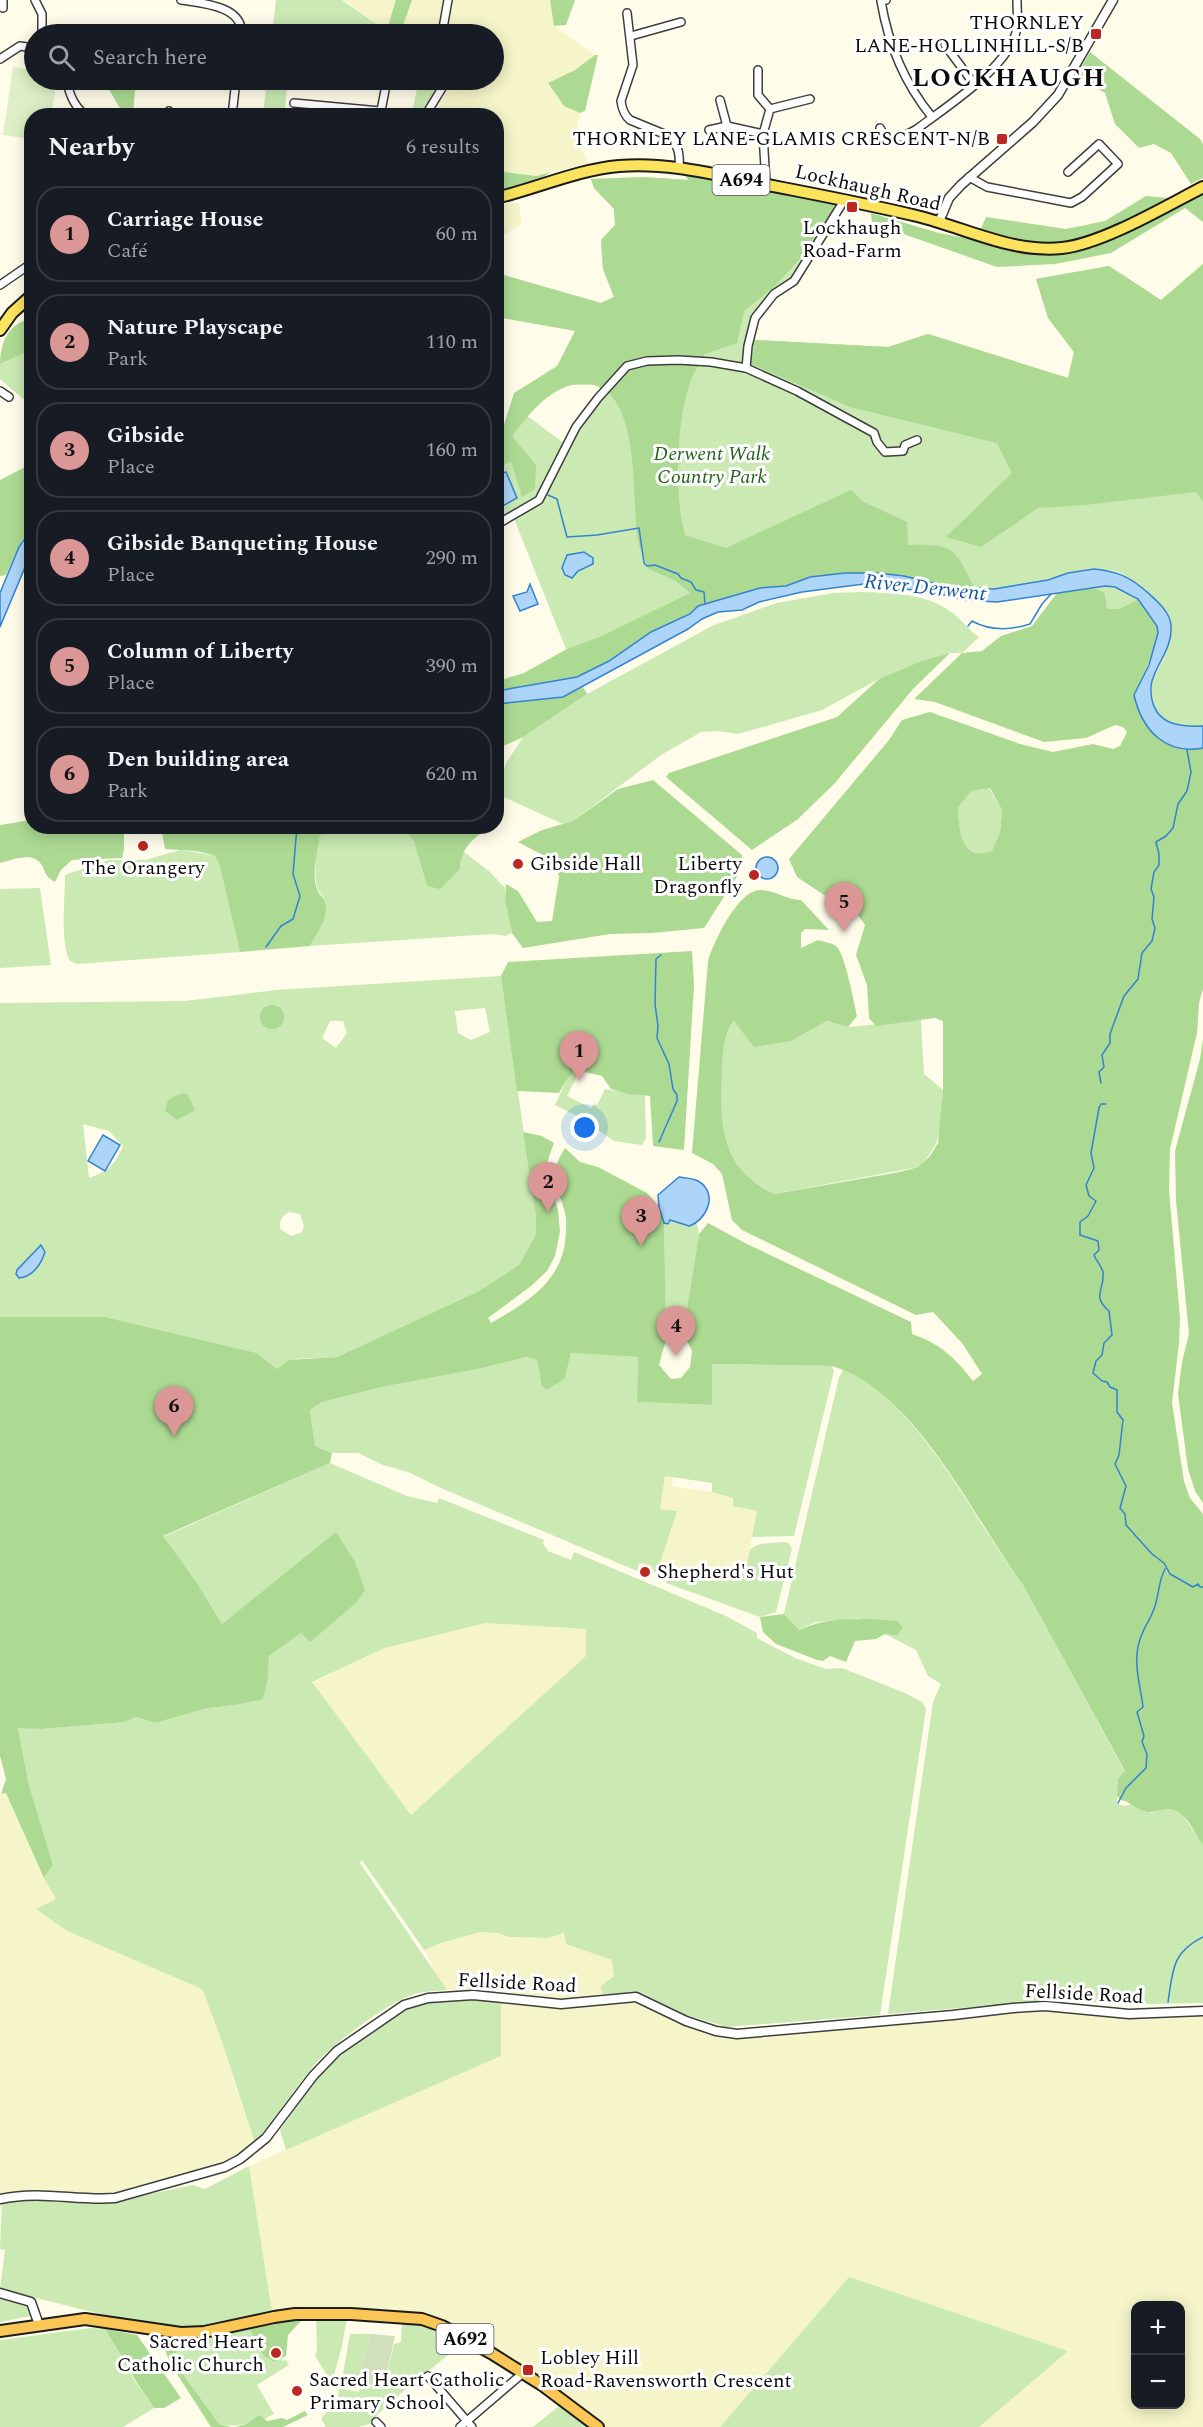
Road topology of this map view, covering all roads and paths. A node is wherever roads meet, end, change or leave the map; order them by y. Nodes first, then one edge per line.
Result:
1 (35, 0) edge
2 (180, 0) edge
3 (448, 0) edge
4 (880, 0) edge
5 (1017, 0) edge
6 (1113, 0) edge
7 (627, 13) dead end
8 (681, 22) dead end
9 (42, 24) edge
10 (241, 24) edge
11 (444, 24) edge
12 (631, 36) junction
13 (945, 45) dead end
14 (24, 47) edge
15 (0, 59) edge
16 (758, 70) dead end
17 (974, 84) junction
18 (69, 90) edge
19 (235, 90) edge
20 (385, 90) edge
21 (441, 90) edge
22 (810, 99) dead end
23 (720, 100) dead end
24 (294, 103) dead end
25 (77, 108) edge
26 (233, 108) edge
27 (337, 108) edge
28 (381, 108) edge
29 (430, 108) edge
30 (770, 108) junction
31 (932, 117) junction
32 (728, 126) junction
33 (880, 128) dead end
34 (708, 130) dead end
35 (763, 135) junction
36 (679, 168) junction
37 (1068, 172) dead end
38 (969, 177) junction
39 (766, 184) junction
40 (1203, 187) edge
41 (504, 196) edge
42 (845, 199) junction
43 (939, 222) junction
44 (24, 268) edge
45 (0, 285) edge
46 (24, 302) edge
47 (0, 330) edge
48 (746, 365) junction
49 (0, 391) edge
50 (9, 397) dead end
51 (917, 440) dead end
52 (504, 520) edge
53 (1203, 2011) edge
54 (0, 2199) edge
55 (0, 2293) edge
56 (39, 2325) junction
57 (0, 2331) edge
58 (523, 2373) junction
59 (428, 2376) dead end
60 (469, 2424) edge
61 (460, 2427) edge
62 (598, 2427) edge

1 - 9 street
2 - 10 street
3 - 11 street
4 - 31 street
5 - 17 street
6 - 38 street
7 - 12 street
8 - 12 street
12 - 36 street
13 - 17 street
14 - 15 street
16 - 30 street
17 - 31 street
18 - 25 street
19 - 26 street
20 - 28 street
21 - 29 street
22 - 30 street
23 - 32 street
24 - 27 street
30 - 35 street
31 - 33 street
32 - 34 street
32 - 35 street
35 - 39 street
36 - 39 main road, Lockhaugh Road / A694
36 - 41 main road, Lockhaugh Road / A694
37 - 38 street
38 - 43 street
39 - 42 main road, Lockhaugh Road / A694
40 - 43 main road, Lockhaugh Road / A694
42 - 43 main road, Lockhaugh Road / A694
42 - 48 street
44 - 45 street
46 - 47 main road
48 - 51 street
48 - 52 street
49 - 50 street
53 - 54 street, Fellside Road
55 - 56 street
56 - 57 highway, A692
56 - 58 highway, A692
58 - 60 street
58 - 62 highway, A692
59 - 60 street
60 - 61 street

